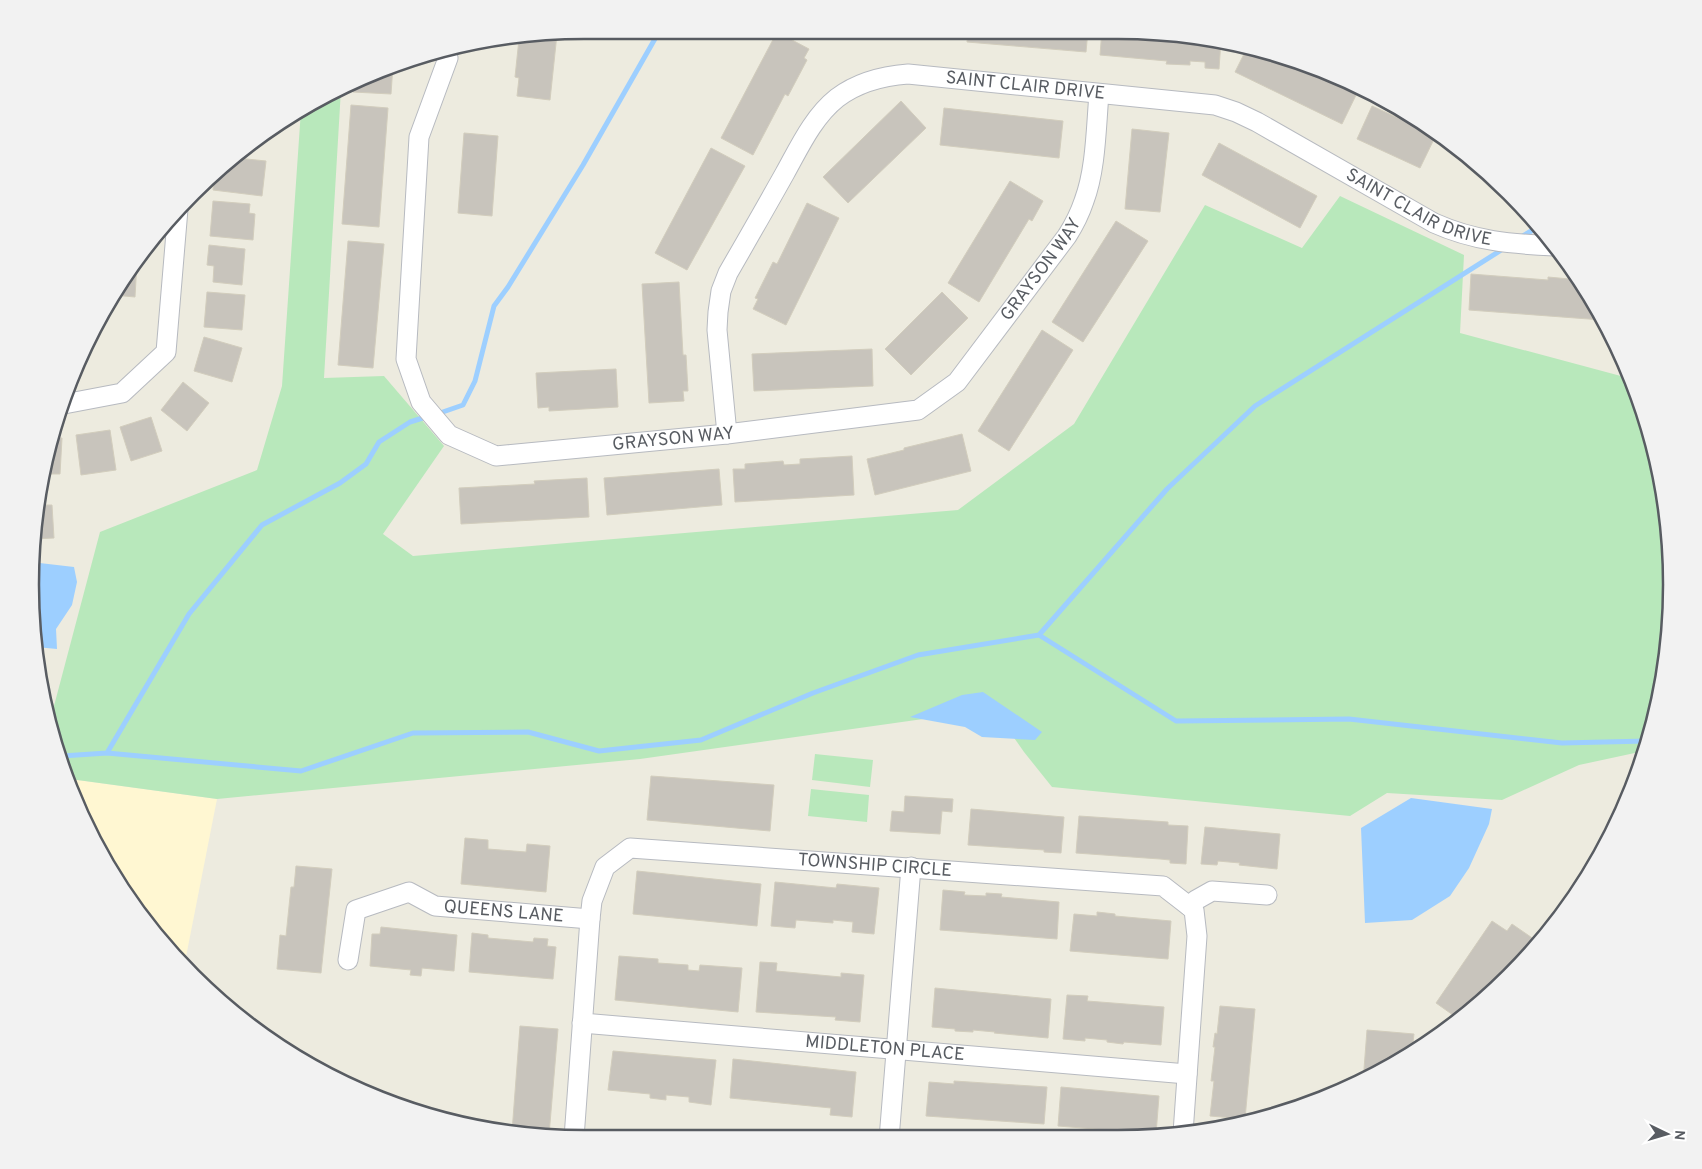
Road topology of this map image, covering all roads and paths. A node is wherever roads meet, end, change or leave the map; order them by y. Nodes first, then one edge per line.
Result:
1 (448, 58) dead end
2 (1099, 94) junction
3 (177, 222) edge
4 (1544, 245) edge
5 (70, 403) edge
6 (727, 434) junction
7 (911, 867) junction
8 (1267, 895) dead end
9 (1189, 906) junction
10 (590, 919) junction
11 (348, 960) dead end
12 (582, 1024) junction
13 (896, 1051) junction
14 (1187, 1074) junction
15 (1183, 1126) edge
16 (575, 1130) edge
17 (890, 1130) edge

1 - 6 street, GRAYSON WAY
2 - 4 street, SAINT CLAIR DRIVE
2 - 6 street, GRAYSON WAY
2 - 6 street, SAINT CLAIR DRIVE
3 - 5 street
7 - 9 street, TOWNSHIP CIRCLE
7 - 10 street, TOWNSHIP CIRCLE
7 - 13 street
8 - 9 street
9 - 14 street
10 - 11 street, QUEENS LANE
10 - 12 street, TOWNSHIP CIRCLE
12 - 13 street, MIDDLETON PLACE
12 - 16 street, TOWNSHIP CIRCLE
13 - 14 street, MIDDLETON PLACE
13 - 17 street
14 - 15 street

